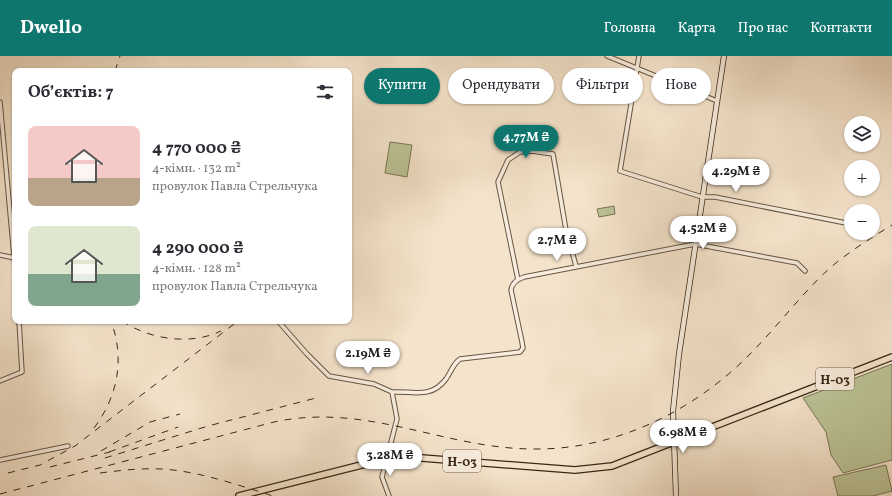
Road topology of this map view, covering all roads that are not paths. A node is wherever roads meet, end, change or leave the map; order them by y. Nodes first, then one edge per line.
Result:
1 (607, 56) edge
2 (639, 56) edge
3 (724, 56) edge
4 (637, 68) joint
5 (643, 71) edge
6 (716, 101) junction
7 (0, 102) edge
8 (631, 104) edge
9 (702, 197) junction
10 (844, 223) edge
11 (12, 227) edge
12 (695, 244) junction
13 (0, 255) edge
14 (12, 257) edge
15 (576, 266) junction
16 (805, 271) dead end
17 (518, 280) junction
18 (19, 324) edge
19 (281, 324) edge
20 (892, 357) edge
21 (0, 381) edge
22 (392, 392) junction
23 (674, 443) junction
24 (68, 446) dead end
25 (386, 458) junction
26 (0, 460) edge
27 (239, 496) edge
28 (388, 496) edge
29 (676, 496) edge

1 - 4 street
2 - 4 street
3 - 6 main road
5 - 6 street
6 - 9 main road
7 - 11 street
8 - 9 street
9 - 10 street
9 - 12 main road
12 - 15 street
12 - 16 street
12 - 23 main road
13 - 14 street
15 - 17 street
15 - 17 street
17 - 22 street
18 - 21 street
19 - 22 street
20 - 23 main road, Н-03
22 - 25 street
23 - 25 main road, Н-03
23 - 29 main road
24 - 26 street
25 - 27 main road, Н-03
25 - 28 street

